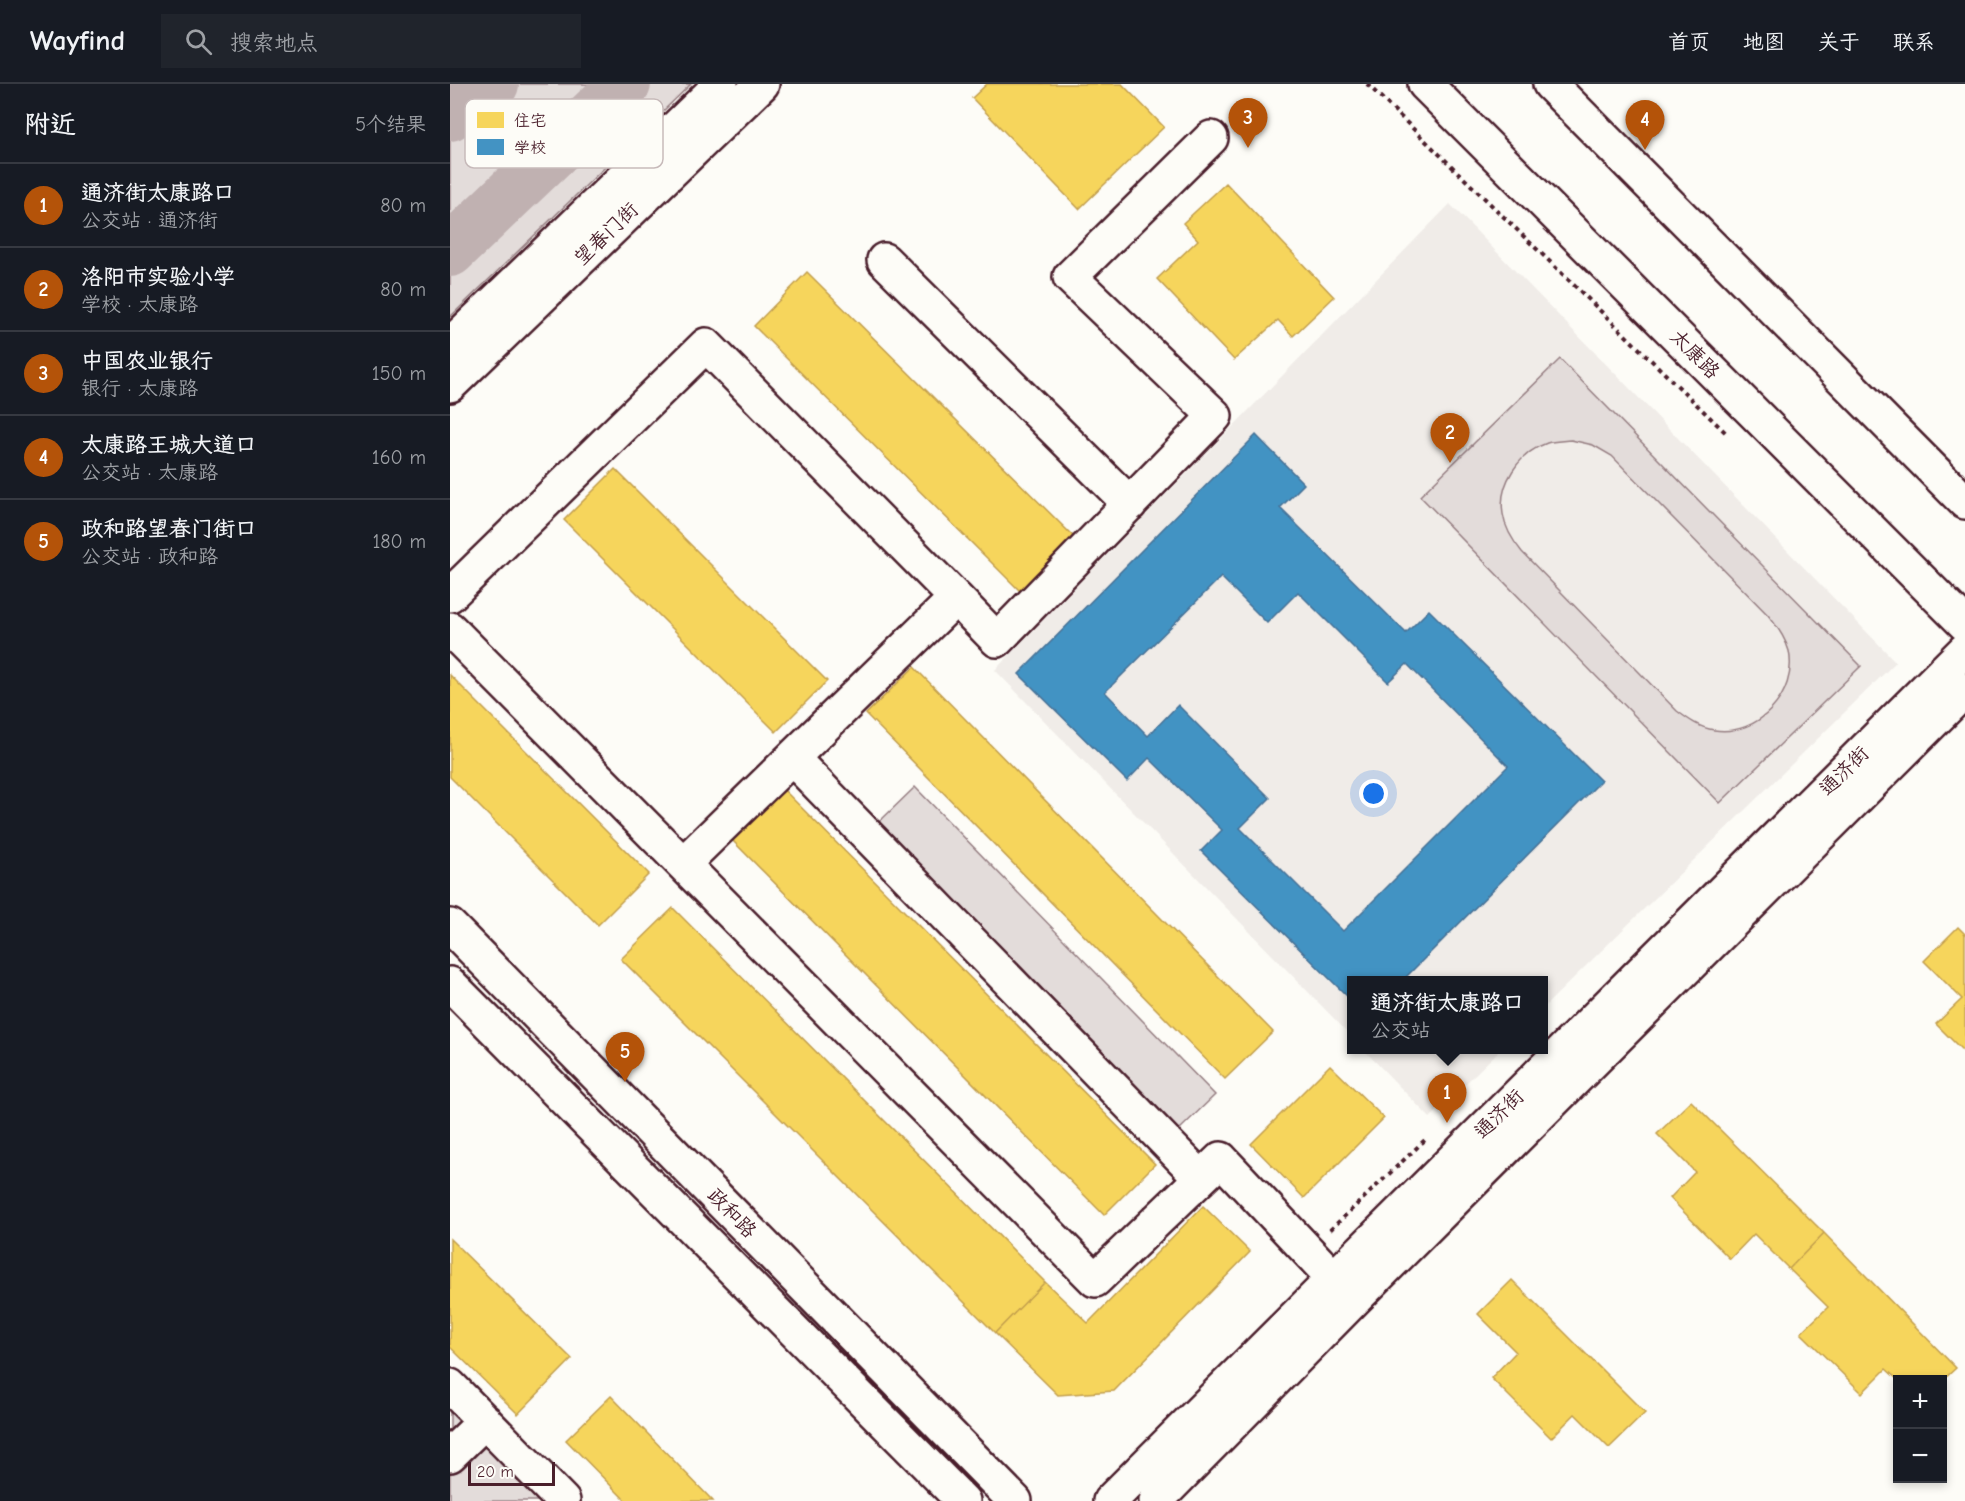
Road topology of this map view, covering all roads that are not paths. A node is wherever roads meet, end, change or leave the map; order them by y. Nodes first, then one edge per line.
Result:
1 (721, 84) edge
2 (762, 84) edge
3 (1425, 84) edge
4 (1550, 84) edge
5 (1211, 138) dead end
6 (663, 140) edge
7 (634, 168) edge
8 (884, 261) dead end
9 (450, 345) edge
10 (450, 385) edge
11 (1965, 502) edge
12 (1130, 504) junction
13 (450, 595) edge
14 (956, 598) junction
15 (1965, 624) edge
16 (450, 629) edge
17 (1965, 650) edge
18 (1965, 690) edge
19 (792, 758) junction
20 (683, 864) junction
21 (450, 926) edge
22 (450, 984) edge
23 (1201, 1179) junction
24 (1344, 1289) junction
25 (450, 1386) edge
26 (485, 1421) junction
27 (450, 1455) edge
28 (563, 1501) edge
29 (963, 1501) edge
30 (1015, 1501) edge
31 (1110, 1501) edge
32 (1156, 1501) edge

1 - 6 street, 望春门街
2 - 10 street, 望春门街
3 - 15 street, 太康路
4 - 11 street
5 - 12 street
7 - 9 street, 望春门街
8 - 12 street
12 - 14 street
13 - 14 street
14 - 19 street
16 - 20 street
17 - 24 street, 通济街
18 - 24 street, 通济街
19 - 20 street
19 - 23 street
20 - 23 street
21 - 30 street, 政和路
22 - 29 street, 政和路
23 - 24 street
24 - 31 street, 通济街
24 - 32 street, 通济街
25 - 26 street
26 - 27 street
26 - 28 street

